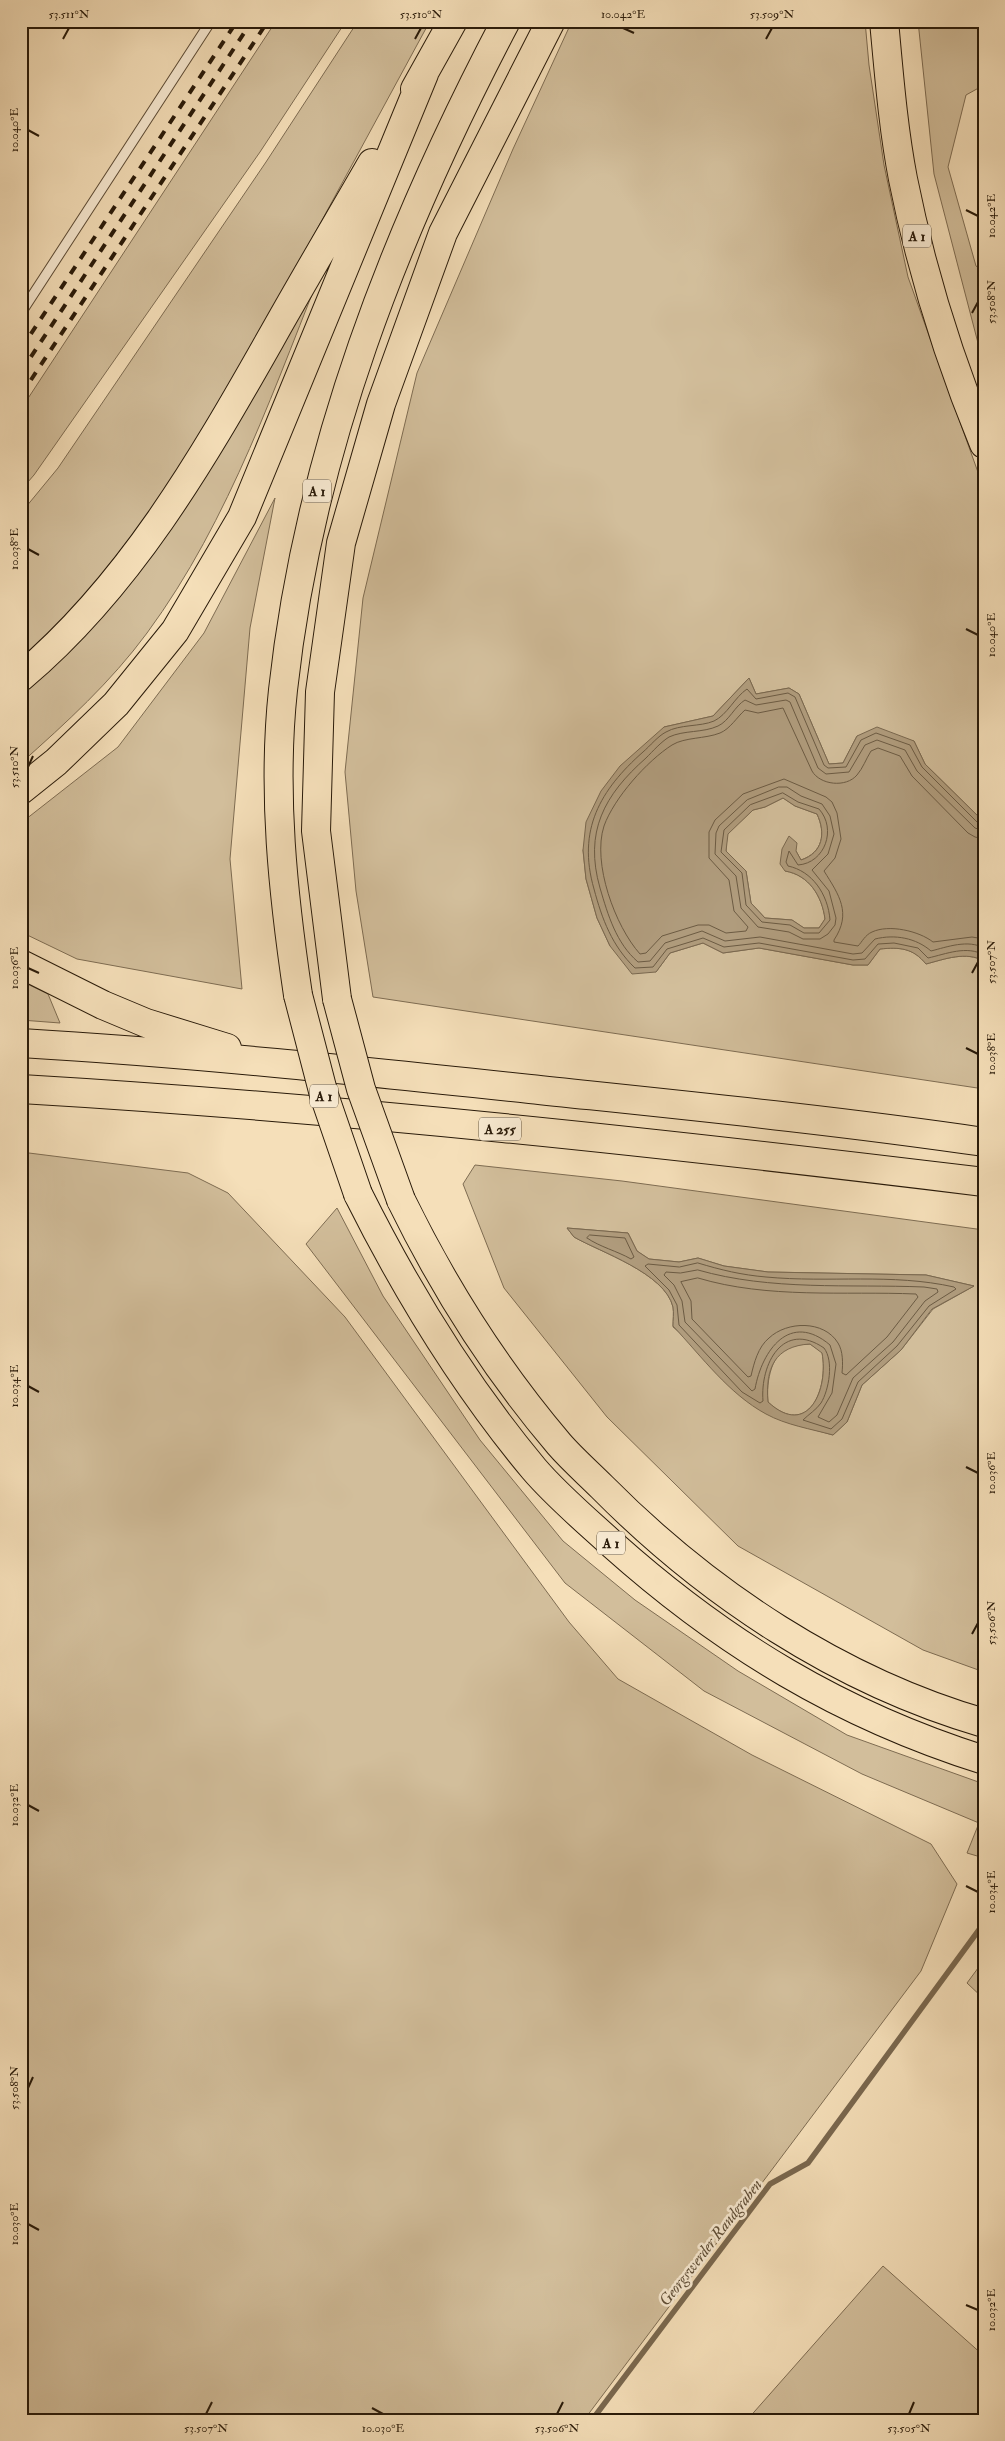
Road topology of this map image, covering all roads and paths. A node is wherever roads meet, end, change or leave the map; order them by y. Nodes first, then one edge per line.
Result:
1 (211, 21) edge
2 (453, 21) edge
3 (506, 21) edge
4 (551, 21) edge
5 (884, 21) edge
6 (424, 74) junction
7 (21, 313) edge
8 (984, 444) edge
9 (21, 677) edge
10 (21, 790) edge
11 (21, 964) edge
12 (21, 1043) edge
13 (278, 1064) junction
14 (21, 1089) edge
15 (984, 1142) edge
16 (984, 1182) edge
17 (984, 1723) edge
18 (984, 1760) edge

1 - 7 lane
2 - 6 highway
3 - 18 highway, A 1, bridge
4 - 17 highway, bridge
5 - 8 highway, A 1
6 - 9 highway
6 - 10 highway
11 - 13 highway
12 - 13 highway
13 - 15 highway
14 - 16 highway, A 255

